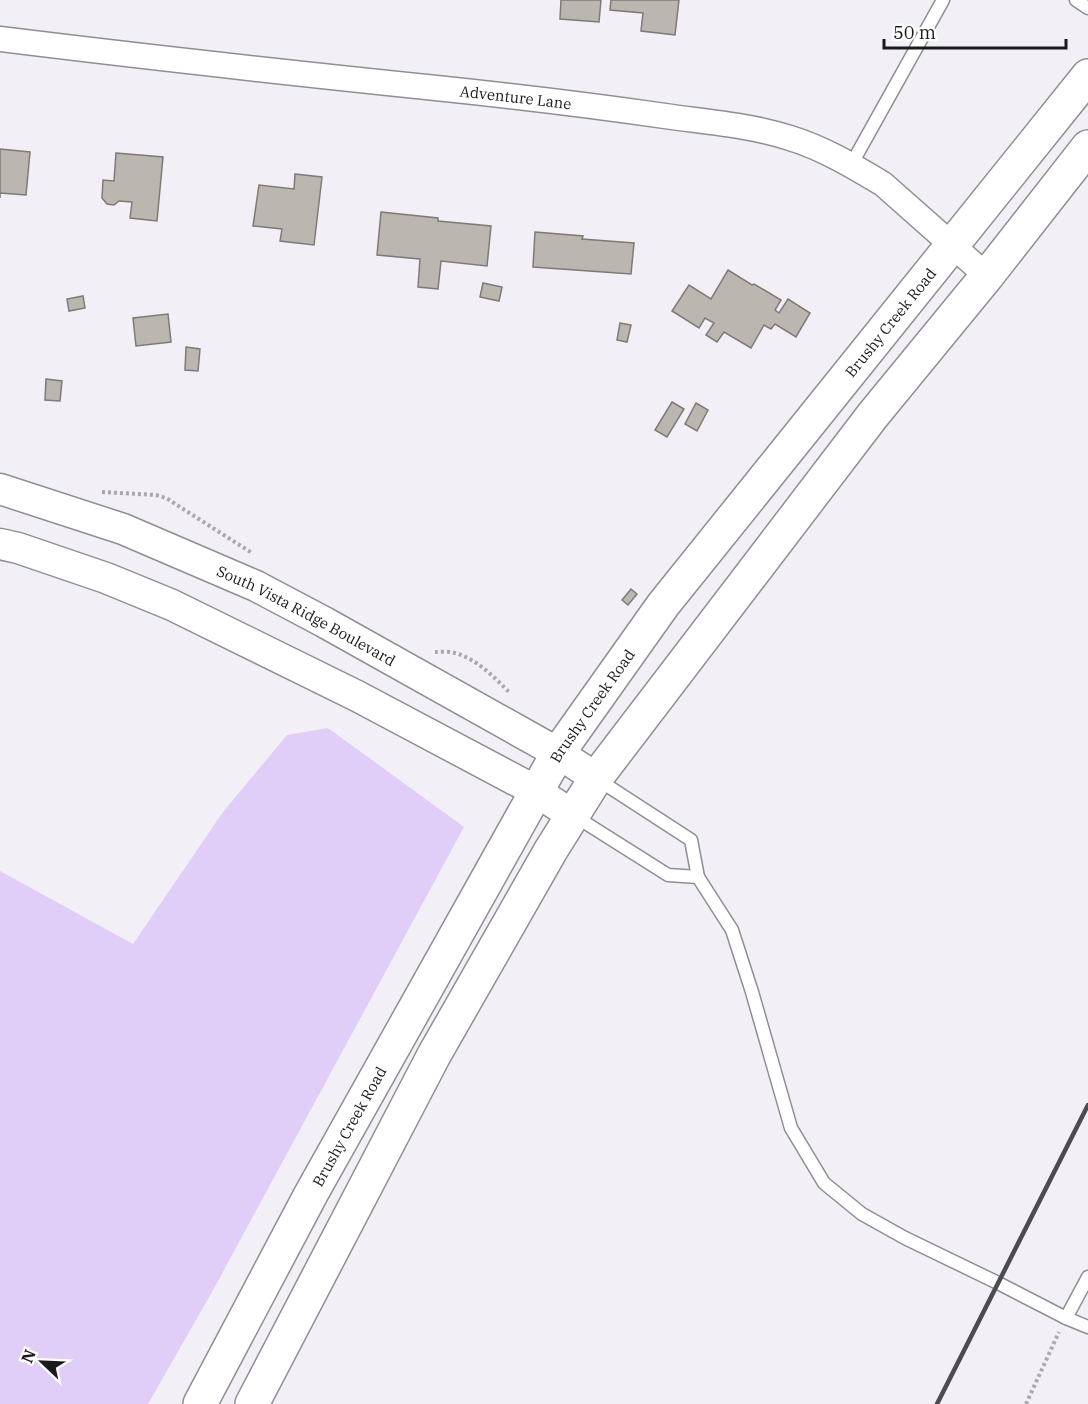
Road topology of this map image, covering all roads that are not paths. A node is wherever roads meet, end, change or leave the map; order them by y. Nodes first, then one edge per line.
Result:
1 (943, 0) edge
2 (1076, 0) edge
3 (1088, 8) edge
4 (0, 39) edge
5 (1088, 76) edge
6 (1088, 147) edge
7 (851, 165) junction
8 (952, 244) junction
9 (987, 276) junction
10 (0, 489) edge
11 (0, 544) edge
12 (558, 753) junction
13 (596, 778) junction
14 (536, 791) junction
15 (572, 815) junction
16 (698, 877) junction
17 (1088, 1277) edge
18 (1066, 1318) junction
19 (1088, 1327) edge
20 (200, 1404) edge
21 (252, 1404) edge

1 - 7 lane
2 - 3 lane
4 - 7 street, Adventure Lane
5 - 8 main road, Brushy Creek Road
6 - 9 main road
7 - 8 street, Adventure Lane
8 - 9 street, Adventure Lane
8 - 12 main road, Brushy Creek Road
9 - 13 main road
10 - 12 street, South Vista Ridge Boulevard
11 - 14 street
12 - 13 street, South Vista Ridge Boulevard
12 - 14 main road, Brushy Creek Road
13 - 15 main road
13 - 16 lane
14 - 15 street
14 - 20 main road, Brushy Creek Road
15 - 16 lane
15 - 21 main road
16 - 18 lane
17 - 18 lane
18 - 19 lane

